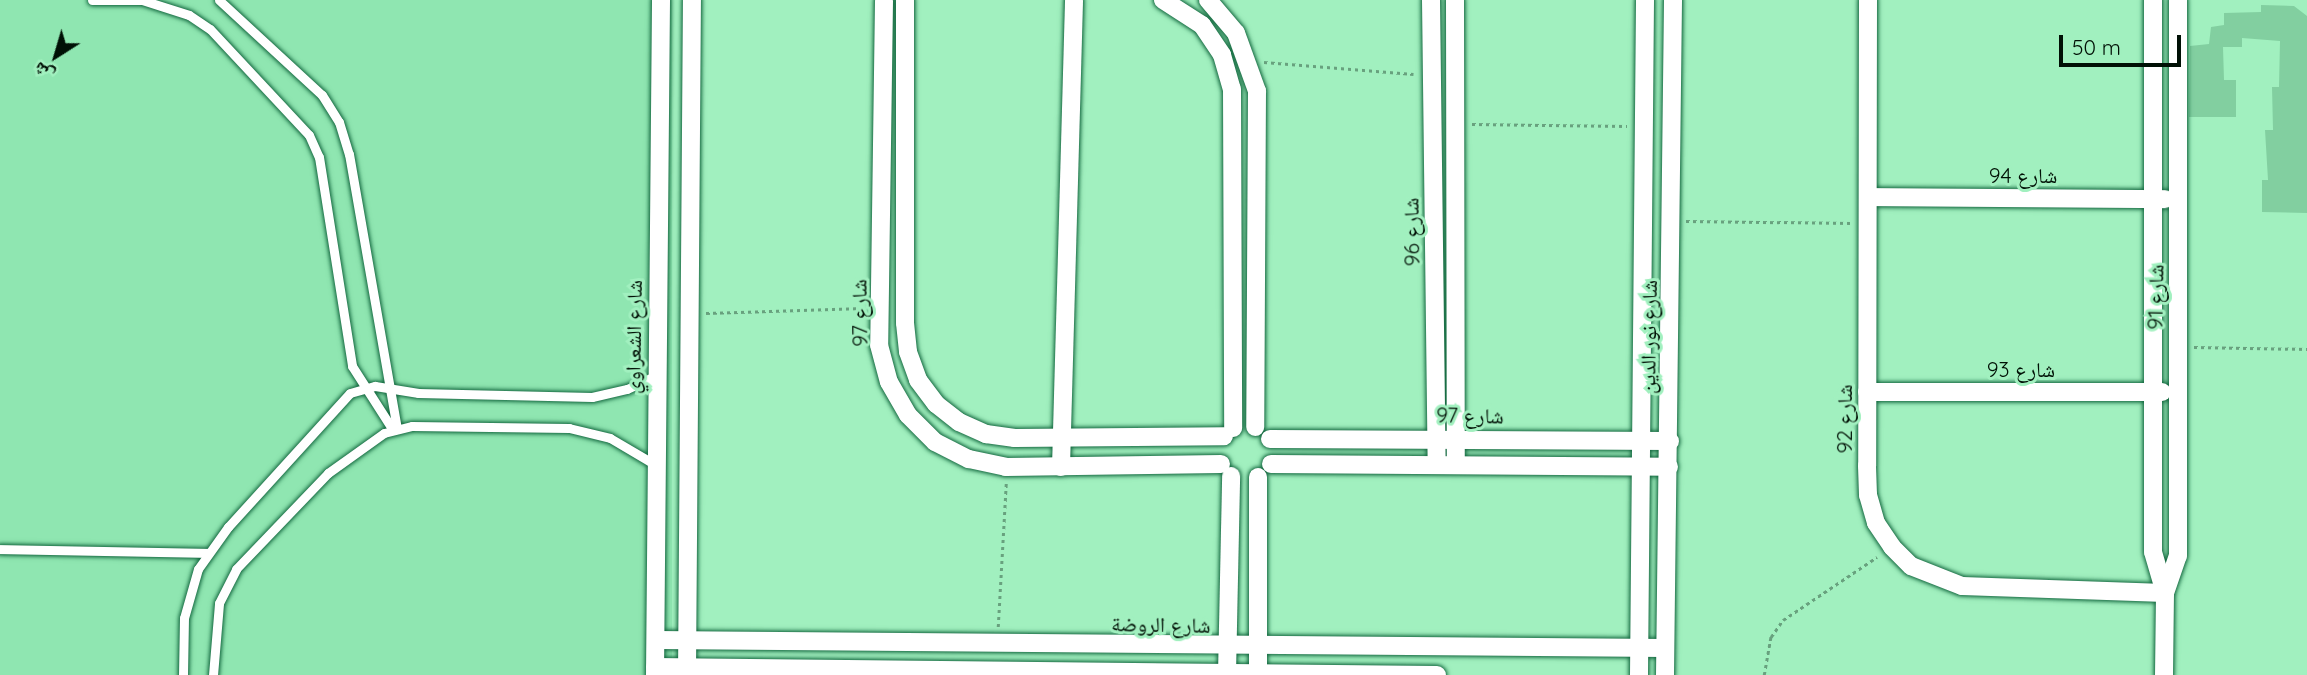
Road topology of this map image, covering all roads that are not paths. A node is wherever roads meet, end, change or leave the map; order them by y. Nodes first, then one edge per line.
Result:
1 (92, 0) edge
2 (219, 0) edge
3 (661, 0) edge
4 (692, 0) edge
5 (884, 0) edge
6 (904, 0) edge
7 (1074, 0) edge
8 (1163, 0) edge
9 (1209, 0) edge
10 (1431, 0) edge
11 (1455, 0) edge
12 (1645, 0) edge
13 (1673, 0) edge
14 (1868, 0) edge
15 (2153, 0) edge
16 (2178, 0) edge
17 (1868, 197) junction
18 (2154, 199) junction
19 (2179, 199) junction
20 (654, 376) junction
21 (364, 387) junction
22 (387, 388) junction
23 (1867, 392) junction
24 (2151, 392) junction
25 (2176, 392) junction
26 (1255, 427) junction
27 (395, 429) junction
28 (1229, 432) junction
29 (1437, 438) junction
30 (1456, 438) junction
31 (1062, 439) junction
32 (1270, 439) junction
33 (1641, 440) junction
34 (1670, 441) junction
35 (1437, 463) junction
36 (1456, 463) junction
37 (654, 464) junction
38 (1271, 464) junction
39 (1641, 466) junction
40 (1061, 467) junction
41 (1669, 467) junction
42 (1226, 470) junction
43 (1258, 477) junction
44 (0, 549) edge
45 (208, 553) junction
46 (2165, 593) junction
47 (656, 640) junction
48 (687, 640) junction
49 (1227, 648) junction
50 (1258, 648) junction
51 (1639, 648) junction
52 (1665, 648) junction
53 (655, 671) edge
54 (687, 671) edge
55 (1227, 674) edge
56 (1258, 674) edge
57 (183, 675) edge
58 (213, 675) edge
59 (1437, 675) edge
60 (1639, 675) edge
61 (1665, 675) edge
62 (2164, 675) edge

1 - 21 lane
2 - 22 lane
3 - 20 street, شارع الشعراوي
4 - 48 street
5 - 6 street
5 - 40 street, شارع 97
6 - 31 street
7 - 31 street
8 - 28 street
9 - 26 street
10 - 29 street, شارع 96
11 - 30 street, شارع 96
12 - 33 street, شارع نور الدين
13 - 34 street, شارع نور الدين
14 - 17 street, شارع 92
15 - 18 street, شارع 91
16 - 19 street, شارع 91
17 - 18 street, شارع 94
17 - 23 street, شارع 92
18 - 19 street, شارع 94
18 - 24 street, شارع 91
19 - 25 street, شارع 91
20 - 22 lane
20 - 37 street, شارع الشعراوي
21 - 22 lane
21 - 27 lane
21 - 45 lane
22 - 27 lane
23 - 24 street, شارع 93
23 - 46 street, شارع 92
24 - 25 street, شارع 93
24 - 46 street, شارع 91
25 - 46 street, شارع 91
26 - 28 street
26 - 32 street
27 - 37 lane
27 - 58 lane
28 - 31 street
28 - 42 street
29 - 30 street, شارع 97
29 - 32 street, شارع 97
29 - 35 street, شارع 96
30 - 33 street, شارع 97
30 - 36 street, شارع 96
31 - 40 street
32 - 38 street
33 - 34 street, شارع 97
33 - 39 street, شارع نور الدين
34 - 41 street, شارع نور الدين
35 - 36 street
35 - 38 street
36 - 39 street
37 - 47 street, شارع الشعراوي
38 - 43 street
39 - 41 street
39 - 51 street, شارع نور الدين
40 - 42 street, شارع 97
41 - 52 street, شارع نور الدين
42 - 43 street
42 - 49 street
43 - 50 street
44 - 45 lane
45 - 57 lane
46 - 62 street, شارع 91
47 - 48 street, شارع الروضة
47 - 53 street, شارع الشعراوي
48 - 49 street, شارع الروضة
48 - 54 street
49 - 50 street, شارع الروضة
49 - 55 street
50 - 51 street, شارع الروضة
50 - 56 street
51 - 52 street, شارع الروضة
51 - 60 street, شارع نور الدين
52 - 61 street, شارع نور الدين
53 - 54 street
54 - 55 street
55 - 56 street
56 - 59 street

